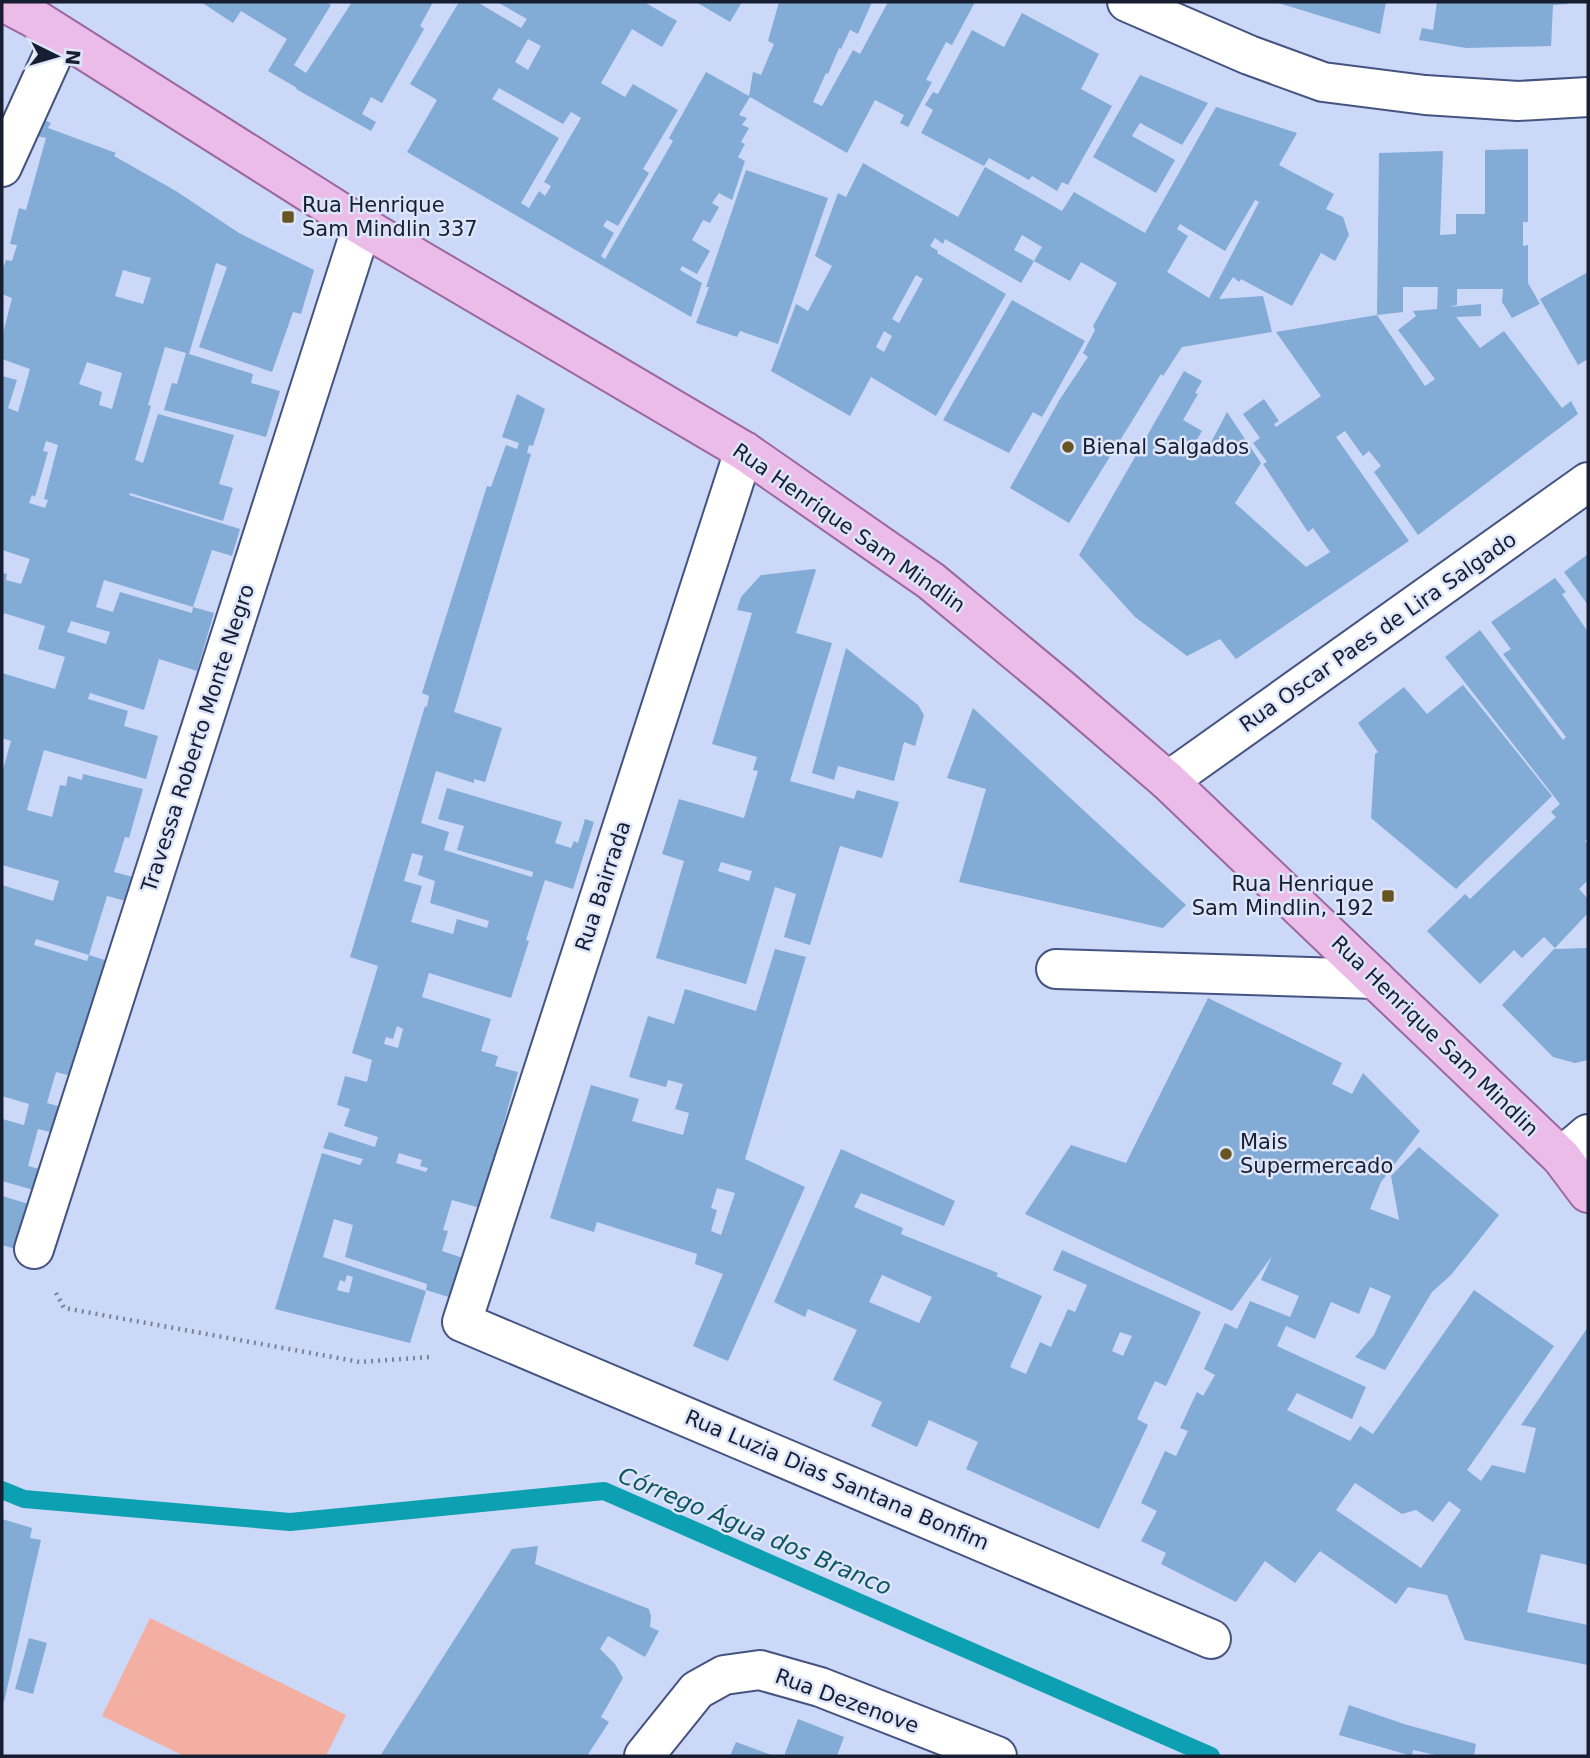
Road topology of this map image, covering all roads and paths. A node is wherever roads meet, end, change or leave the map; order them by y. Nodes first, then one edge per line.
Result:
1 (3, 2) edge
2 (1127, 2) edge
3 (61, 37) junction
4 (1588, 97) edge
5 (2, 167) edge
6 (362, 226) junction
7 (744, 451) junction
8 (1588, 482) edge
9 (1168, 782) junction
10 (1056, 969) dead end
11 (1375, 979) junction
12 (1575, 1146) edge
13 (1588, 1193) edge
14 (34, 1249) joint
15 (462, 1322) junction
16 (1211, 1639) dead end
17 (644, 1756) edge
18 (997, 1756) edge

1 - 3 main road, Rua Henrique Sam Mindlin
2 - 4 street
3 - 5 street
3 - 6 main road, Rua Henrique Sam Mindlin
6 - 7 main road, Rua Henrique Sam Mindlin
6 - 14 street, Travessa Roberto Monte Negro
7 - 9 main road, Rua Henrique Sam Mindlin
7 - 15 street, Rua Bairrada
8 - 9 street, Rua Oscar Paes de Lira Salgado
9 - 11 main road, Rua Henrique Sam Mindlin
10 - 11 street
11 - 12 main road, Rua Henrique Sam Mindlin
12 - 13 main road, Rua Henrique Sam Mindlin
14 - 15 path
15 - 16 street, Rua Luzia Dias Santana Bonfim
17 - 18 street, Rua Dezenove

